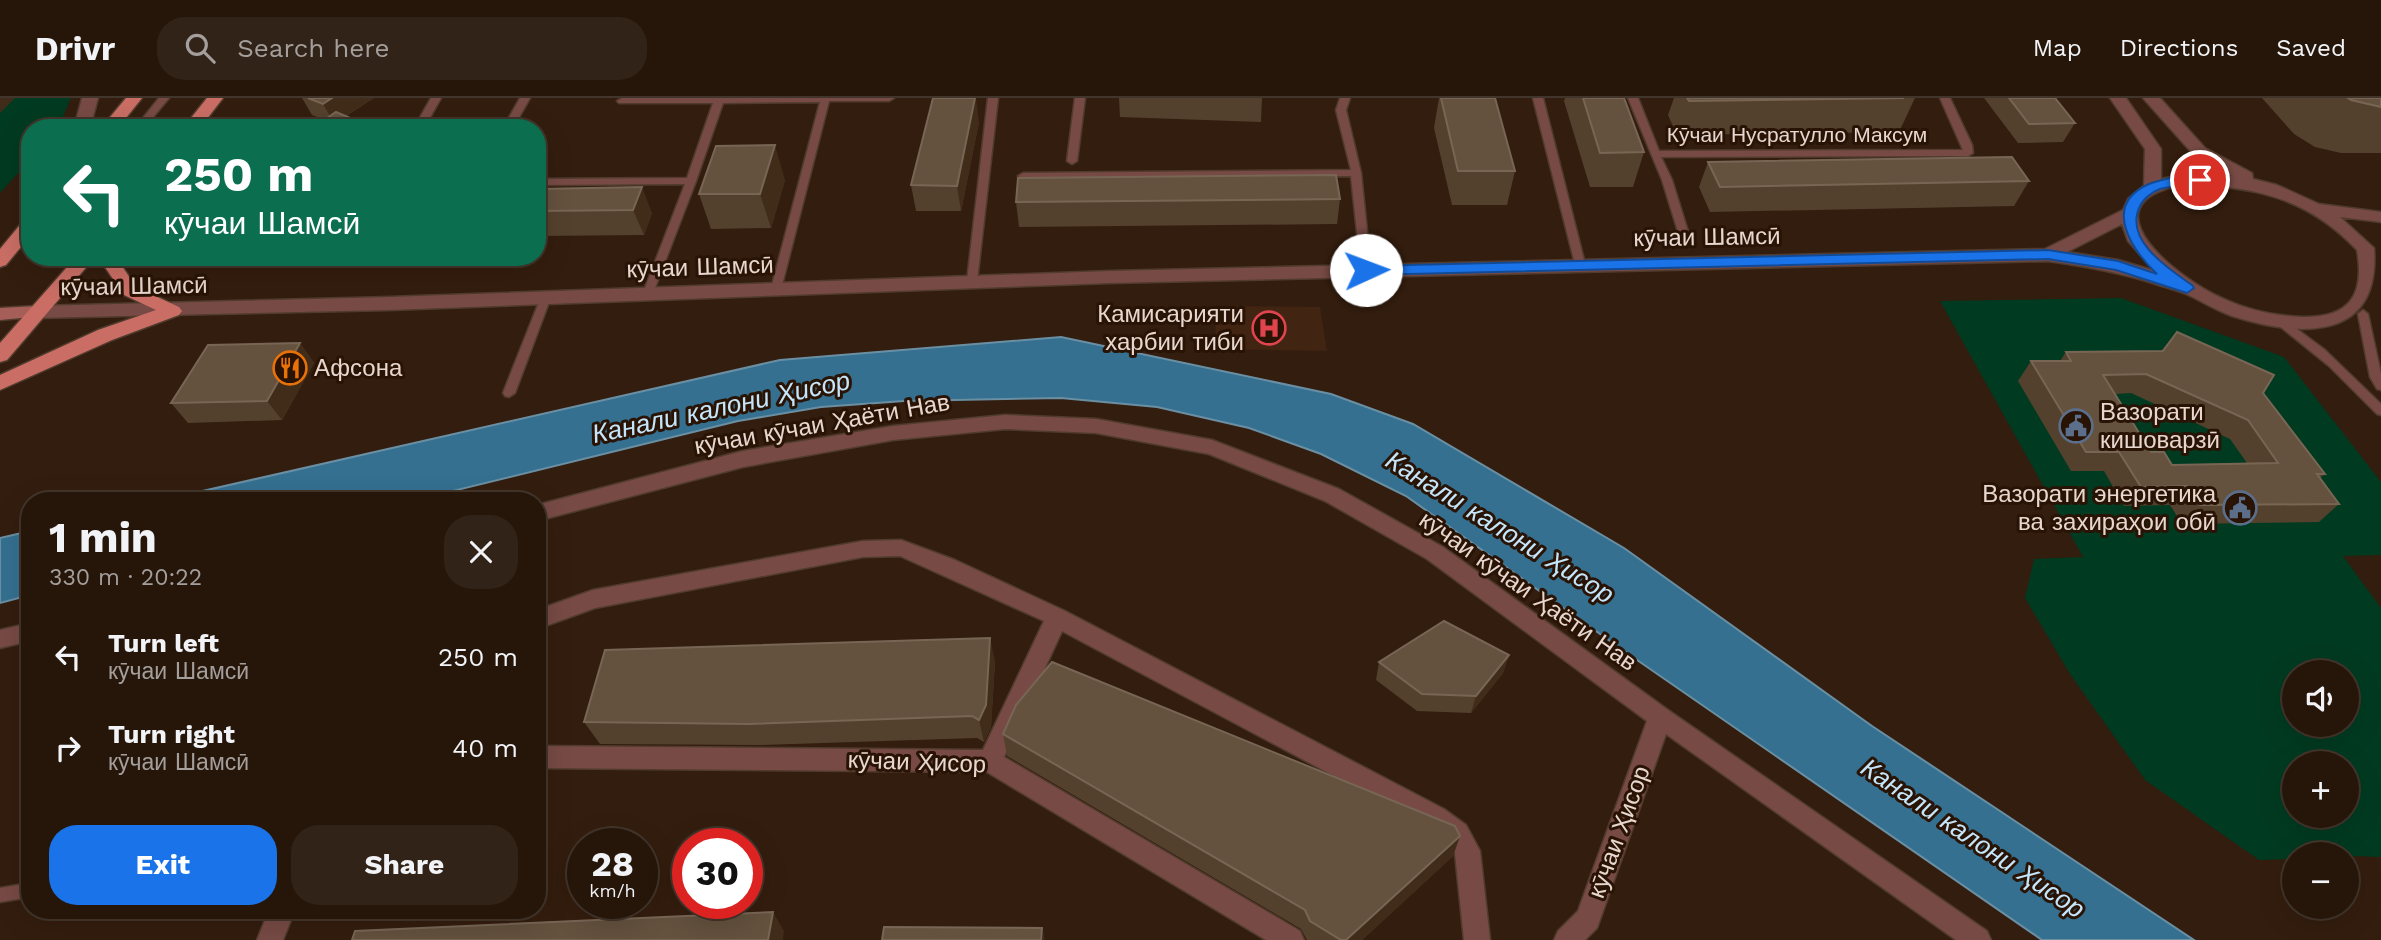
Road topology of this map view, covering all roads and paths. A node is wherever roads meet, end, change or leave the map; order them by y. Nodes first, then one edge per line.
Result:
1 (90, 98) edge
2 (134, 98) edge
3 (164, 98) edge
4 (215, 98) edge
5 (436, 98) edge
6 (525, 98) edge
7 (889, 98) edge
8 (993, 98) edge
9 (1080, 98) edge
10 (1345, 98) edge
11 (1538, 98) edge
12 (1633, 98) edge
13 (1945, 98) edge
14 (2118, 98) edge
15 (2151, 98) edge
16 (824, 99) edge
17 (719, 100) junction
18 (622, 101) dead end
19 (84, 119) edge
20 (116, 119) edge
21 (146, 119) edge
22 (198, 119) edge
23 (424, 119) edge
24 (513, 119) edge
25 (1655, 154) junction
26 (1072, 161) dead end
27 (1356, 173) junction
28 (1023, 176) edge
29 (691, 181) junction
30 (546, 182) edge
31 (2152, 187) junction
32 (2270, 188) junction
33 (2311, 208) junction
34 (2130, 213) junction
35 (2381, 217) edge
36 (21, 234) edge
37 (1685, 238) dead end
38 (7, 249) edge
39 (2048, 255) junction
40 (0, 261) edge
41 (1580, 264) junction
42 (78, 266) edge
43 (113, 266) edge
44 (1366, 270) junction
45 (2381, 276) edge
46 (972, 281) junction
47 (2187, 288) junction
48 (776, 289) junction
49 (648, 293) junction
50 (546, 297) junction
51 (173, 311) junction
52 (36, 312) junction
53 (0, 314) edge
54 (2363, 314) junction
55 (2281, 321) junction
56 (0, 355) edge
57 (0, 383) edge
58 (2381, 386) edge
59 (509, 393) dead end
60 (2381, 411) edge
61 (546, 511) edge
62 (546, 617) edge
63 (1057, 617) junction
64 (21, 634) edge
65 (0, 639) edge
66 (1660, 717) junction
67 (546, 757) edge
68 (990, 761) junction
69 (21, 892) edge
70 (0, 895) edge
71 (278, 919) edge
72 (270, 940) edge
73 (1291, 940) edge
74 (1477, 940) edge
75 (1567, 940) edge
76 (1978, 940) edge

1 - 19 street
2 - 20 main road
3 - 21 lane
4 - 22 main road
5 - 23 lane
6 - 24 lane
7 - 16 lane
8 - 46 lane
9 - 26 lane
10 - 27 lane
11 - 41 lane
12 - 25 lane
13 - 25 lane, Кӯчаи Нусратулло Максум
14 - 31 street
15 - 32 street
16 - 17 lane
16 - 48 lane
17 - 18 lane
17 - 29 lane
25 - 37 lane, Кӯчаи Нусратулло Максум
27 - 28 lane
27 - 44 lane
29 - 30 lane
29 - 49 lane
31 - 32 street
31 - 34 street, кӯчаи Шамсӣ
32 - 33 street
33 - 35 street
33 - 45 street
34 - 39 street, кӯчаи Шамсӣ
34 - 47 street, кӯчаи Шамсӣ
36 - 38 main road
38 - 40 main road
39 - 41 street, кӯчаи Шамсӣ
39 - 47 street, кӯчаи Шамсӣ
41 - 44 street, кӯчаи Шамсӣ
42 - 52 main road
43 - 51 main road
44 - 46 street, кӯчаи Шамсӣ
45 - 54 street
46 - 48 street, кӯчаи Шамсӣ
47 - 55 street, кӯчаи Шамсӣ
48 - 49 street, кӯчаи Шамсӣ
49 - 50 street, кӯчаи Шамсӣ
50 - 51 street, кӯчаи Шамсӣ
50 - 59 lane
51 - 52 street, кӯчаи Шамсӣ
51 - 57 main road
52 - 53 street
52 - 56 main road
54 - 55 street, кӯчаи Шамсӣ
54 - 58 lane
55 - 60 lane
61 - 66 street, кӯчаи кӯчаи Ҳаёти Нав
62 - 63 street
63 - 68 street
63 - 74 street
64 - 65 street
66 - 75 street, кӯчаи Ҳисор
66 - 76 street, кӯчаи кӯчаи Ҳаёти Нав
67 - 68 street, кӯчаи Ҳисор
68 - 73 street, кӯчаи Ҳисор
69 - 70 lane
71 - 72 street

